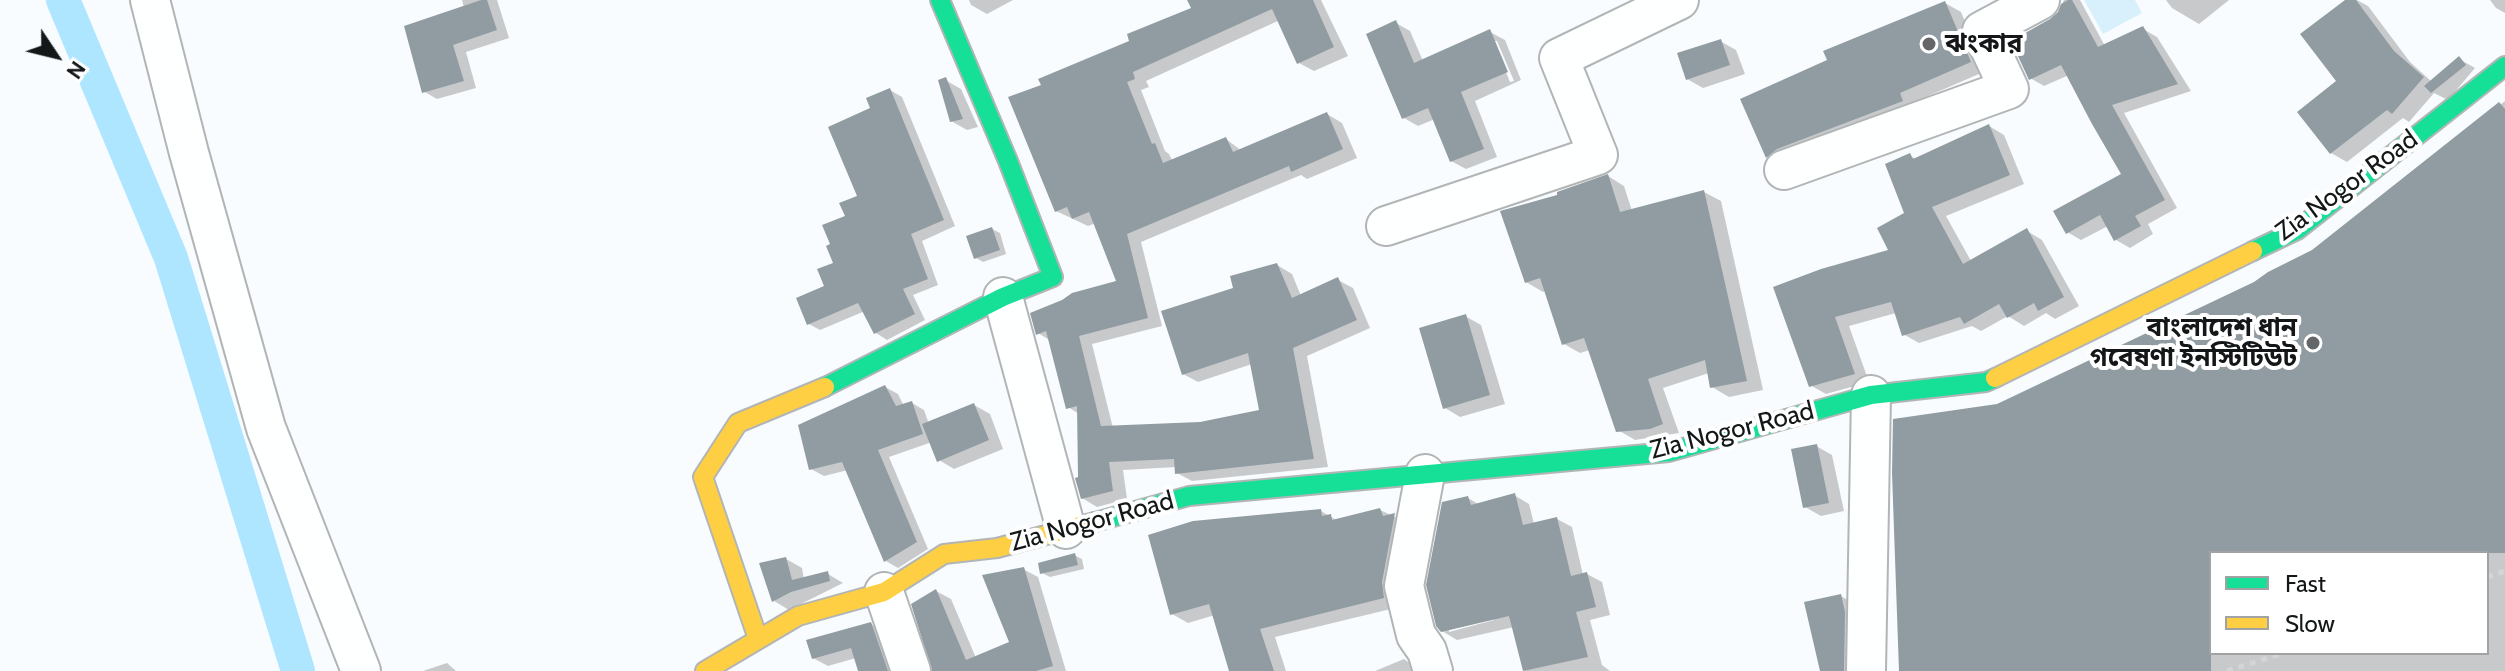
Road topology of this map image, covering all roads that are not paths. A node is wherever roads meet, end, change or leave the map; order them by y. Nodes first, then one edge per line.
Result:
1 (150, 0) edge
2 (940, 0) edge
3 (1679, 0) edge
4 (2040, 0) edge
5 (2505, 66) edge
6 (1784, 170) dead end
7 (1386, 226) dead end
8 (1003, 297) junction
9 (1871, 395) junction
10 (1425, 474) junction
11 (1066, 529) junction
12 (884, 592) junction
13 (758, 639) junction
14 (361, 671) edge
15 (705, 671) edge
16 (911, 671) edge
17 (1433, 671) edge
18 (1866, 671) edge

1 - 14 street
2 - 8 street
3 - 7 street
4 - 6 street
5 - 9 street, Zia Nogor Road
8 - 11 street
8 - 13 street
9 - 10 street, Zia Nogor Road
9 - 18 street
10 - 11 street, Zia Nogor Road
10 - 17 street
11 - 12 street, Zia Nogor Road
12 - 13 street, Zia Nogor Road
12 - 16 street
13 - 15 street, Zia Nogor Road

